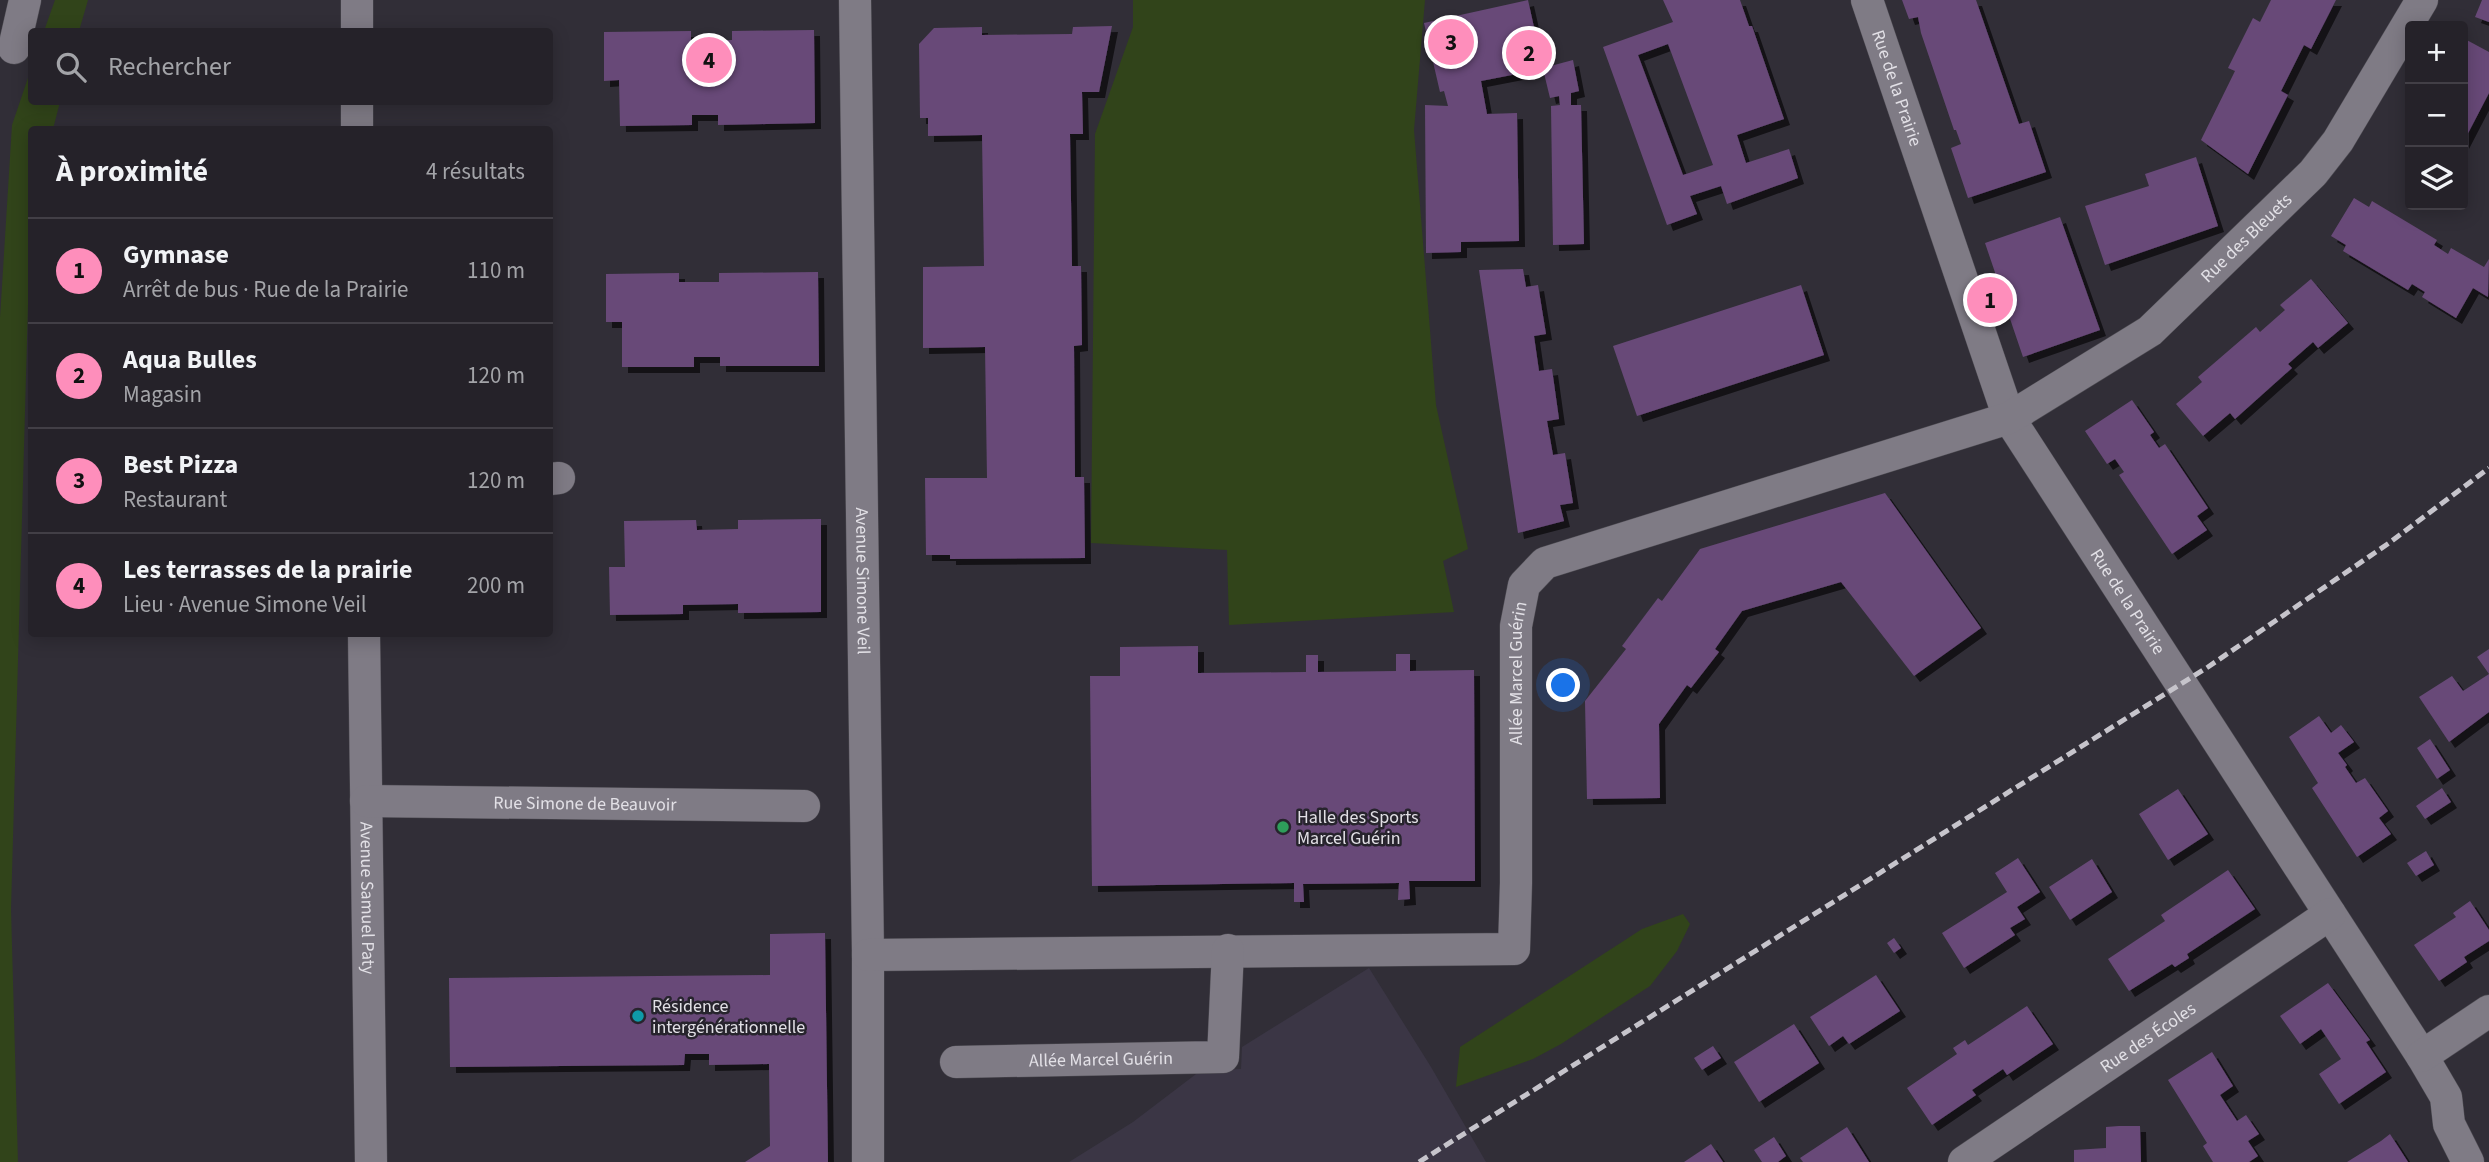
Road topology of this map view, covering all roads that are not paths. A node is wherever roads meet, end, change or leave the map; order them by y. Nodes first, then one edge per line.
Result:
1 (25, 0) edge
2 (357, 0) edge
3 (855, 0) edge
4 (1867, 0) edge
5 (2422, 0) edge
6 (357, 28) edge
7 (14, 48) dead end
8 (357, 105) edge
9 (357, 126) edge
10 (2009, 418) junction
11 (364, 637) edge
12 (366, 801) junction
13 (804, 806) dead end
14 (2330, 914) junction
15 (1228, 950) junction
16 (868, 956) junction
17 (2489, 1011) edge
18 (2422, 1056) junction
19 (956, 1062) dead end
20 (371, 1162) edge
21 (868, 1162) edge
22 (1964, 1162) edge
23 (2468, 1162) edge

1 - 7 street
2 - 6 street
3 - 16 street, Avenue Simone Veil
4 - 10 street, Rue de la Prairie
5 - 10 street, Rue des Bleuets
8 - 9 street
10 - 14 street, Rue de la Prairie
10 - 15 street, Allée Marcel Guérin
11 - 12 street, Avenue Samuel Paty
12 - 13 street, Rue Simone de Beauvoir
12 - 20 street, Avenue Samuel Paty
14 - 18 street, Rue de la Prairie
14 - 22 street, Rue des Écoles
15 - 16 street, Allée Marcel Guérin
15 - 19 street, Allée Marcel Guérin
16 - 21 street, Avenue Simone Veil
17 - 18 street
18 - 23 street, Rue de la Prairie

